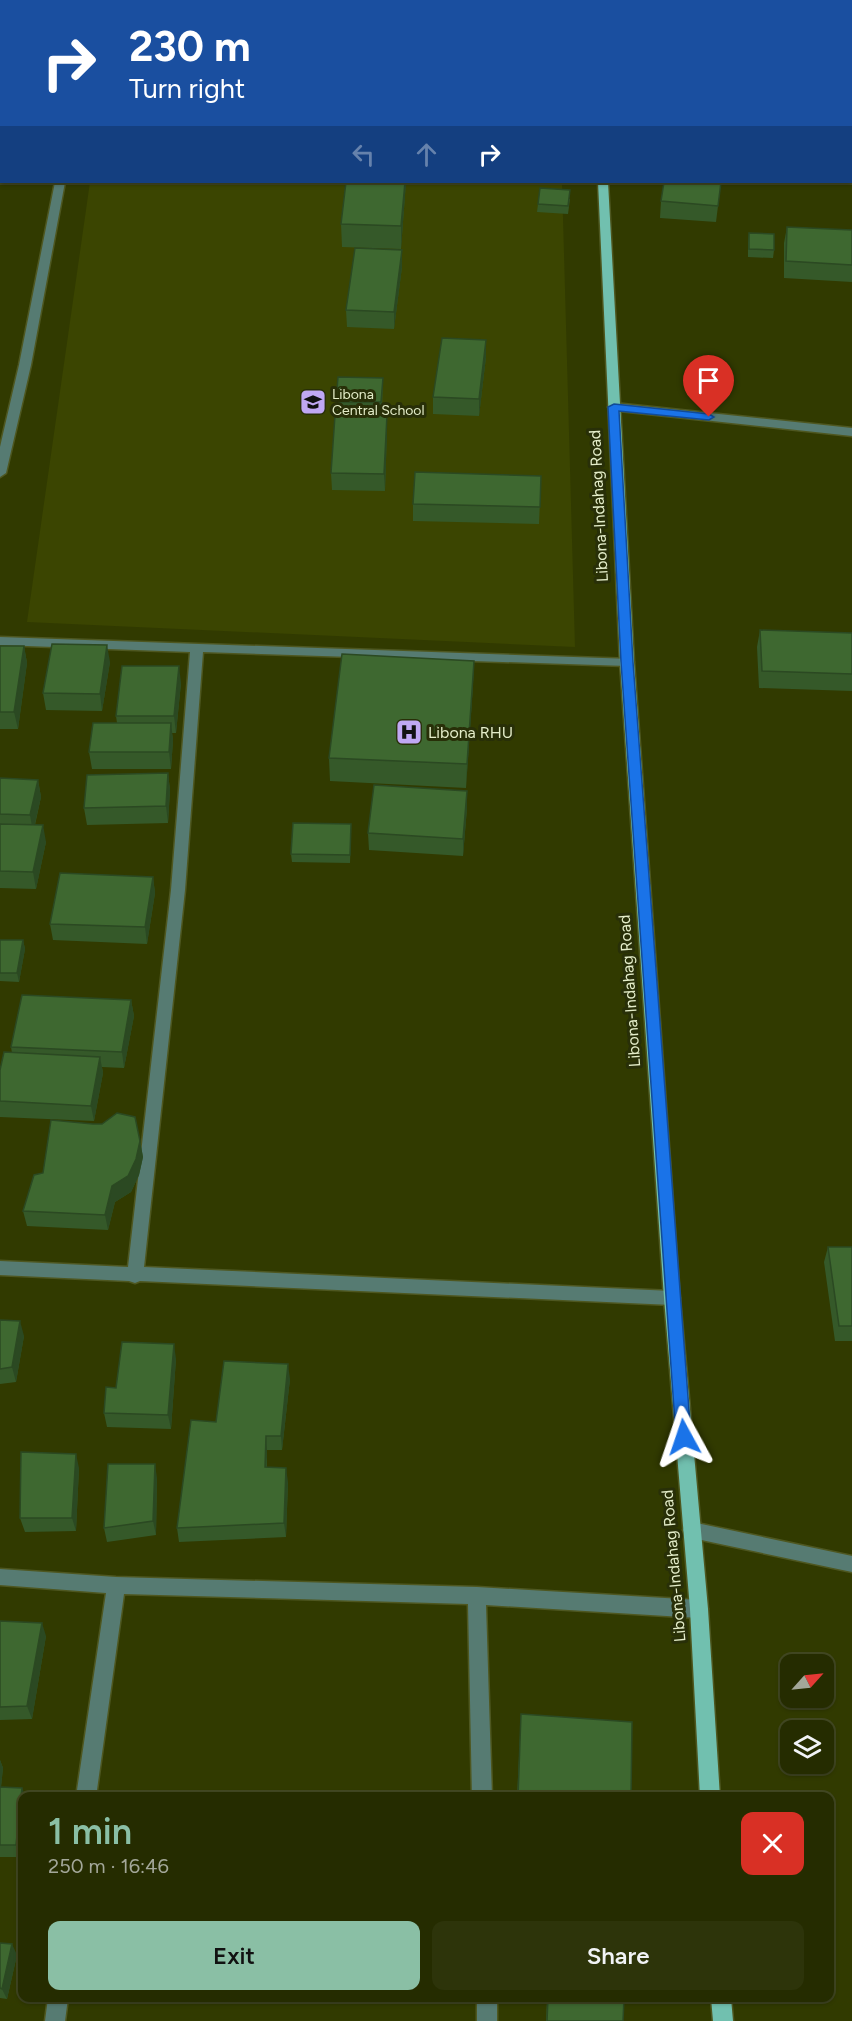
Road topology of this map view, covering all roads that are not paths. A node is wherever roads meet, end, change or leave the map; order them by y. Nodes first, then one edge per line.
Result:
1 (60, 183) edge
2 (603, 183) edge
3 (614, 407) junction
4 (852, 432) edge
5 (0, 473) edge
6 (0, 641) edge
7 (197, 649) junction
8 (627, 662) junction
9 (0, 1269) edge
10 (135, 1276) junction
11 (672, 1298) junction
12 (692, 1530) junction
13 (852, 1564) edge
14 (0, 1577) edge
15 (116, 1584) junction
16 (477, 1596) junction
17 (699, 1609) junction
18 (87, 1792) edge
19 (482, 1792) edge
20 (710, 1792) edge
21 (57, 2002) edge
22 (487, 2002) edge
23 (721, 2002) edge
24 (55, 2021) edge
25 (487, 2021) edge
26 (723, 2021) edge

1 - 5 street
2 - 3 main road, Libona-Indahag Road
3 - 4 street
3 - 8 main road, Libona-Indahag Road
6 - 7 street
7 - 8 street
7 - 10 street
8 - 11 main road, Libona-Indahag Road
9 - 10 street
10 - 11 street
11 - 12 main road, Libona-Indahag Road
12 - 13 street
12 - 17 main road, Libona-Indahag Road
14 - 15 street
15 - 16 street
15 - 18 street
16 - 17 street
16 - 19 street
17 - 20 main road, Libona-Indahag Road
21 - 24 street
22 - 25 street
23 - 26 main road

